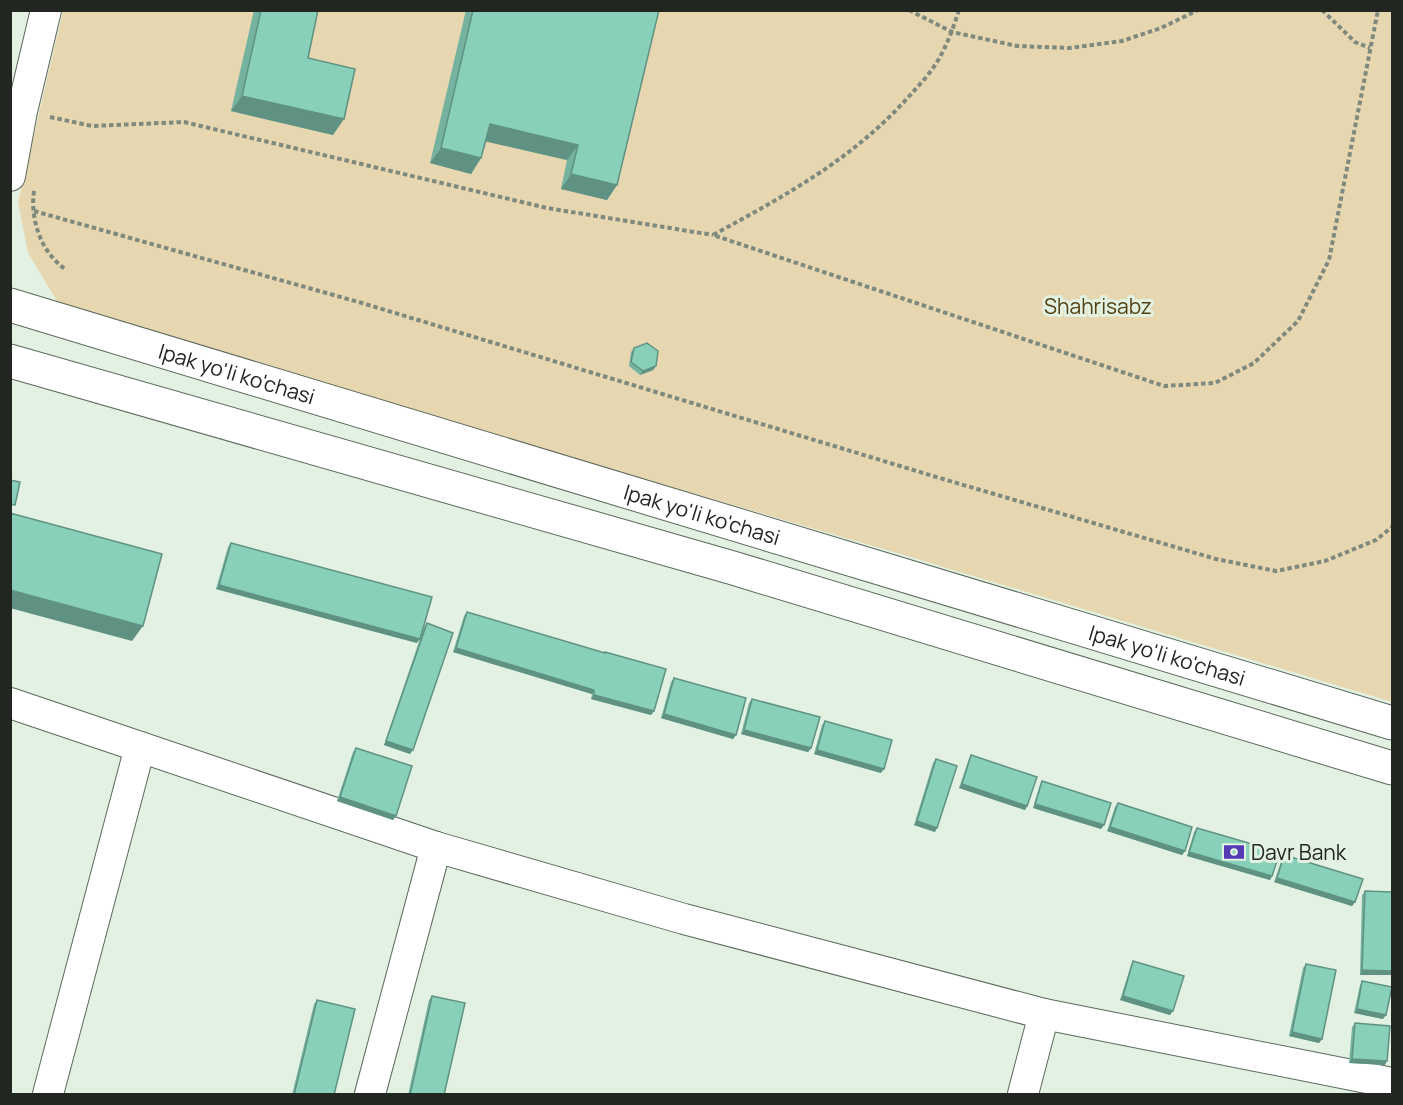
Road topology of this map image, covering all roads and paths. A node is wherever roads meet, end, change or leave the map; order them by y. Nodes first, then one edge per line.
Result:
1 (46, 10) edge
2 (909, 10) edge
3 (959, 10) edge
4 (1198, 10) edge
5 (1322, 10) edge
6 (1378, 10) edge
7 (952, 32) junction
8 (1370, 48) junction
9 (37, 114) junction
10 (48, 128) dead end
11 (23, 179) edge
12 (34, 211) junction
13 (713, 235) junction
14 (64, 269) dead end
15 (10, 306) edge
16 (10, 361) edge
17 (1392, 527) edge
18 (10, 703) edge
19 (1392, 723) edge
20 (140, 747) junction
21 (1392, 768) edge
22 (436, 847) junction
23 (1044, 1014) junction
24 (1392, 1083) edge
25 (48, 1095) edge
26 (370, 1095) edge
27 (1023, 1095) edge

1 - 9 street
2 - 7 path
3 - 7 path
4 - 7 path
5 - 8 path
6 - 8 path
7 - 13 path
8 - 13 path
9 - 10 path
9 - 11 street
9 - 13 path
11 - 12 path
12 - 14 path
12 - 17 path
15 - 19 main road, Ipak yo'li ko'chasi
16 - 21 main road, Ipak yo'li ko'chasi
18 - 20 street
20 - 22 street
20 - 25 street
22 - 23 street
22 - 26 street
23 - 24 street
23 - 27 street

